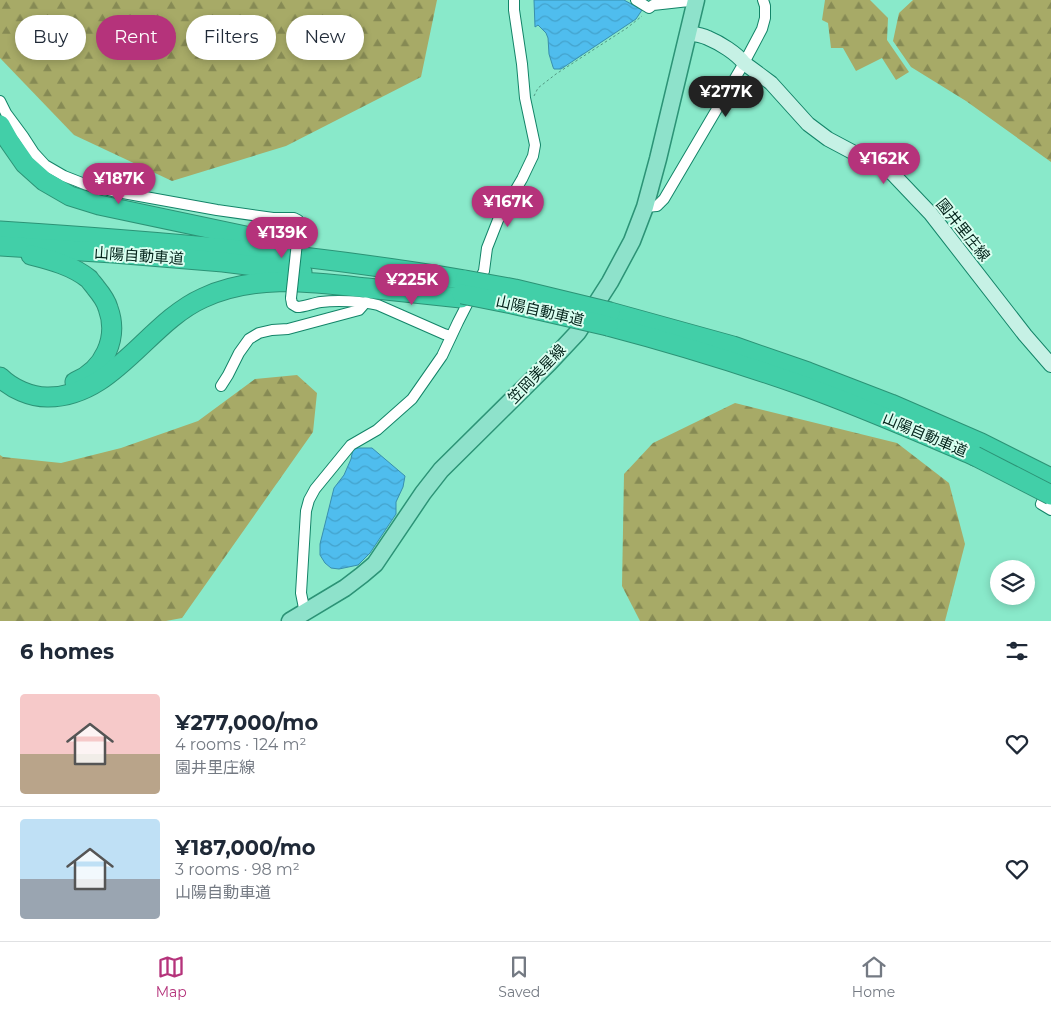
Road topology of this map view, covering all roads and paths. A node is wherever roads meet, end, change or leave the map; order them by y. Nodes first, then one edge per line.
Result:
1 (514, 0) edge
2 (636, 0) edge
3 (764, 0) edge
4 (696, 1) edge
5 (649, 8) junction
6 (688, 33) junction
7 (744, 63) junction
8 (534, 98) dead end
9 (0, 101) edge
10 (0, 125) edge
11 (645, 207) junction
12 (0, 231) edge
13 (0, 247) edge
14 (403, 269) junction
15 (462, 291) junction
16 (366, 302) junction
17 (609, 319) junction
18 (451, 336) junction
19 (0, 364) edge
20 (1051, 365) edge
21 (0, 377) edge
22 (221, 386) dead end
23 (978, 450) junction
24 (1051, 479) edge
25 (1051, 495) edge
26 (1051, 510) edge
27 (305, 613) junction
28 (290, 621) edge

1 - 18 street
2 - 5 street
3 - 7 street
4 - 5 street
4 - 6 main road, 笠岡美星線
5 - 8 path
6 - 7 main road, 園井里庄線
6 - 11 main road, 笠岡美星線
7 - 11 street
7 - 20 main road, 園井里庄線
9 - 16 street, bridge
10 - 14 highway
11 - 27 main road, 笠岡美星線
12 - 14 highway, 山陽自動車道
13 - 15 highway, 山陽自動車道
13 - 19 highway
14 - 15 highway, 山陽自動車道
15 - 17 highway, 山陽自動車道, bridge
15 - 17 highway, 山陽自動車道, bridge
15 - 21 highway
16 - 18 street
16 - 22 street
17 - 23 highway, 山陽自動車道
18 - 27 street
23 - 24 highway, 山陽自動車道
23 - 25 highway, 山陽自動車道, bridge
24 - 26 street
27 - 28 main road, 笠岡美星線

